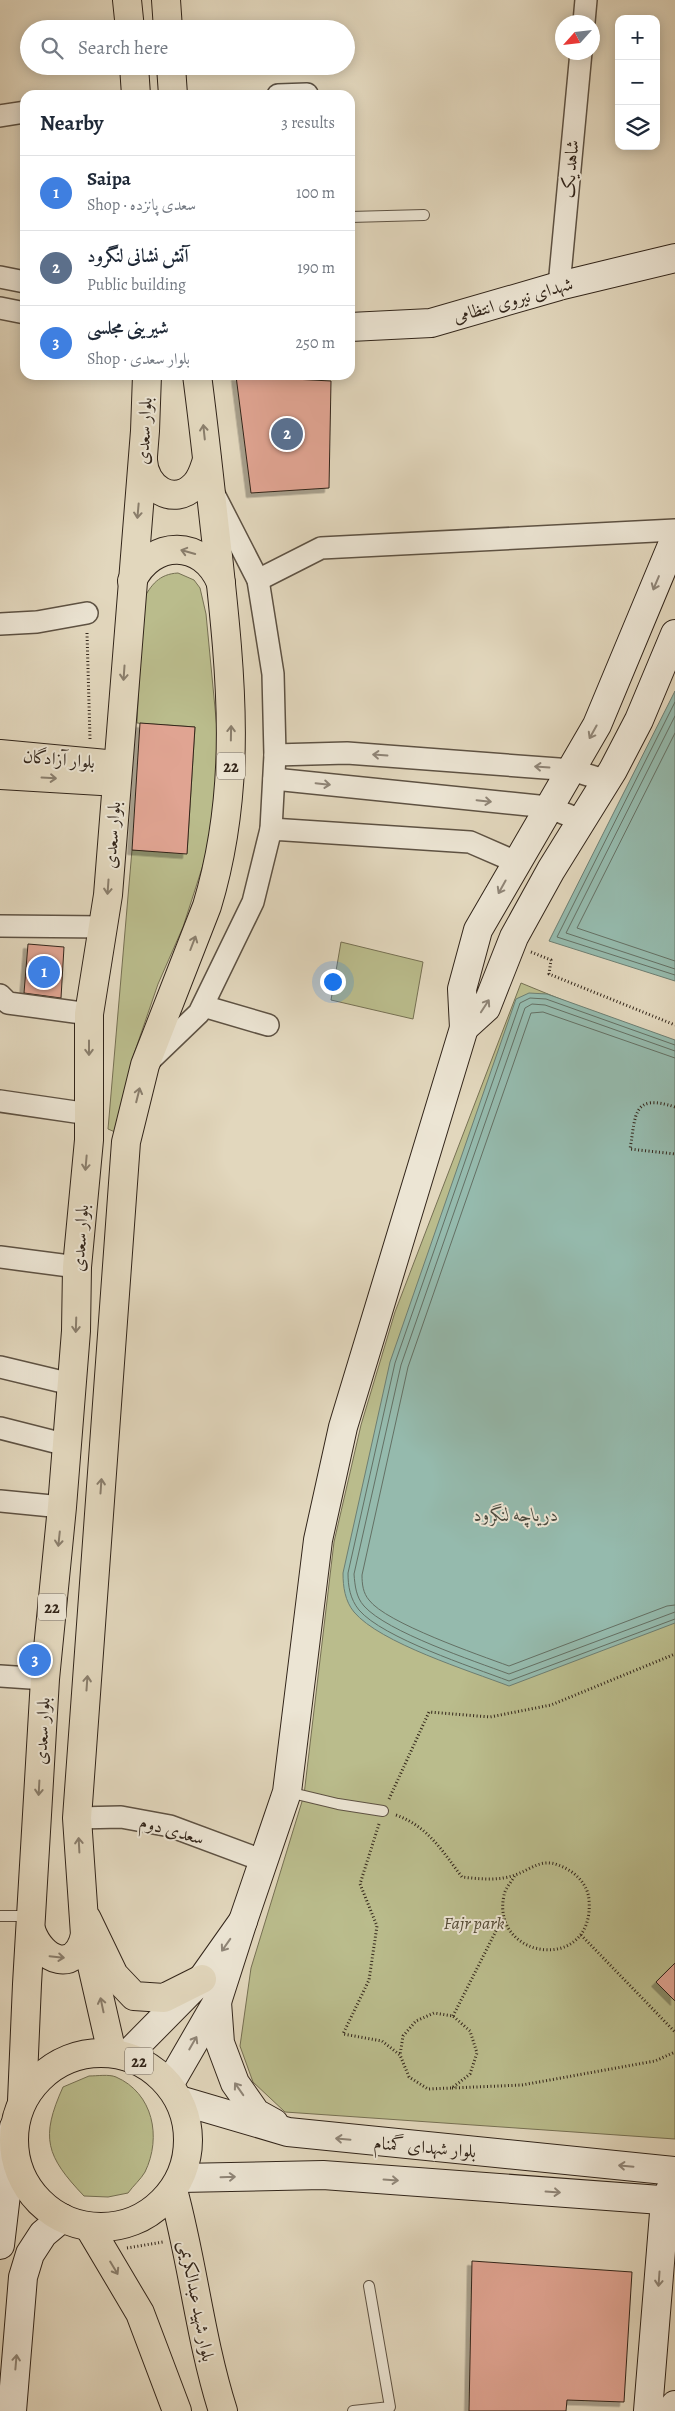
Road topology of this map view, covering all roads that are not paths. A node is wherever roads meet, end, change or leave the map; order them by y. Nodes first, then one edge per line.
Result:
1 (127, 0) edge
2 (166, 0) edge
3 (586, 0) edge
4 (585, 15) edge
5 (129, 20) edge
6 (167, 20) edge
7 (580, 60) edge
8 (135, 75) edge
9 (171, 75) edge
10 (136, 90) edge
11 (172, 90) edge
12 (20, 113) edge
13 (0, 116) edge
14 (424, 215) dead end
15 (355, 217) edge
16 (675, 258) edge
17 (0, 277) edge
18 (20, 281) edge
19 (559, 286) junction
20 (0, 308) edge
21 (20, 312) edge
22 (355, 327) edge
23 (147, 380) edge
24 (198, 380) edge
25 (143, 460) junction
26 (207, 460) junction
27 (210, 486) junction
28 (675, 530) edge
29 (675, 538) edge
30 (258, 580) junction
31 (132, 581) junction
32 (221, 585) junction
33 (87, 614) road end
34 (0, 624) edge
35 (675, 634) edge
36 (0, 754) edge
37 (276, 755) junction
38 (108, 770) junction
39 (572, 770) junction
40 (0, 775) edge
41 (274, 779) junction
42 (606, 781) junction
43 (548, 807) junction
44 (583, 821) junction
45 (271, 829) junction
46 (516, 862) junction
47 (0, 926) edge
48 (104, 926) junction
49 (0, 995) edge
50 (203, 1006) junction
51 (89, 1014) junction
52 (268, 1025) dead end
53 (464, 1028) junction
54 (145, 1065) junction
55 (0, 1101) edge
56 (89, 1114) junction
57 (0, 1257) edge
58 (77, 1267) junction
59 (0, 1367) edge
60 (71, 1384) junction
61 (0, 1428) edge
62 (67, 1445) junction
63 (0, 1501) edge
64 (62, 1507) junction
65 (0, 1676) edge
66 (45, 1679) junction
67 (287, 1792) junction
68 (383, 1811) road end
69 (77, 1818) junction
70 (264, 1860) junction
71 (0, 1916) edge
72 (243, 1921) junction
73 (84, 1922) junction
74 (31, 1923) junction
75 (202, 1979) junction
76 (217, 2002) junction
77 (120, 2054) junction
78 (174, 2093) junction
79 (22, 2101) junction
80 (14, 2128) junction
81 (288, 2132) junction
82 (675, 2171) edge
83 (176, 2184) junction
84 (672, 2194) edge
85 (1, 2213) edge
86 (62, 2218) junction
87 (89, 2226) junction
88 (0, 2244) edge
89 (369, 2286) dead end
90 (675, 2405) edge
91 (12, 2411) edge
92 (177, 2411) edge
93 (223, 2411) edge
94 (353, 2411) edge
95 (648, 2411) edge
96 (674, 2411) edge

1 - 5 main road
2 - 6 main road
3 - 4 street
7 - 19 street, شاهد یک
8 - 10 main road
9 - 11 main road
12 - 13 street
14 - 15 lane
16 - 19 street, شهدای نیروی انتظامی
17 - 18 street
19 - 22 street, شهدای نیروی انتظامی
20 - 21 street
23 - 25 main road, بلوار سعدی / 22
26 -> 24 main road, 22
25 - 26 main road
25 -> 31 main road, بلوار سعدی / 22
26 - 27 main road, 22
27 - 30 street
27 - 32 main road, 22
28 - 30 street
29 -> 39 street
30 - 37 street
32 -> 31 main road
31 -> 38 main road, بلوار سعدی / 22
54 -> 32 main road, 22
33 - 34 street
35 - 42 street
36 - 38 main road, بلوار آزادگان
39 -> 37 street
37 - 41 street
40 -> 38 main road, بلوار آزادگان
38 -> 48 main road, بلوار سعدی / 22
39 - 42 street
39 - 43 street
41 -> 43 street
41 - 45 street
42 - 44 street
43 - 44 street
43 - 46 street
53 -> 44 street
45 - 46 street
45 - 50 street
46 -> 53 street
47 - 48 street
48 - 51 main road, بلوار سعدی / 22
49 - 51 street
50 - 52 street
50 - 54 street
51 -> 56 main road, بلوار سعدی / 22
53 - 67 street
69 -> 54 main road, 22
55 - 56 street
56 -> 58 main road, بلوار سعدی / 22
57 - 58 street
58 -> 60 main road, بلوار سعدی / 22
59 - 60 street
60 - 62 main road, بلوار سعدی / 22
61 - 62 street
62 - 64 main road, بلوار سعدی / 22
63 - 64 street
64 -> 66 main road, بلوار سعدی / 22
65 - 66 street
66 -> 74 main road, بلوار سعدی / 22
67 - 68 lane
67 - 70 street
69 - 70 street, سعدی دوم
73 -> 69 main road, 22
70 - 72 street
71 - 74 lane
72 -> 75 street
72 - 76 street
74 -> 73 main road
73 - 75 main road
77 -> 73 main road, 22
74 - 79 main road, بلوار سعدی / 22
75 - 77 street
78 -> 76 street
81 -> 76 street
77 - 78 main road, 22
77 - 79 main road, 22
78 - 81 street, بلوار شهدای گمنام
78 - 83 main road, 22
79 - 80 main road, 22
80 - 85 street
80 - 86 main road, 22
82 -> 81 street, بلوار شهدای گمنام
83 -> 84 street, بلوار شهدای گمنام
83 - 87 main road, 22
83 - 93 main road, بلوار شهید عبدالکریمی
84 -> 95 street
85 - 88 street
86 - 87 main road, 22
91 -> 86 street
87 -> 92 main road
89 - 94 lane
90 - 96 street

